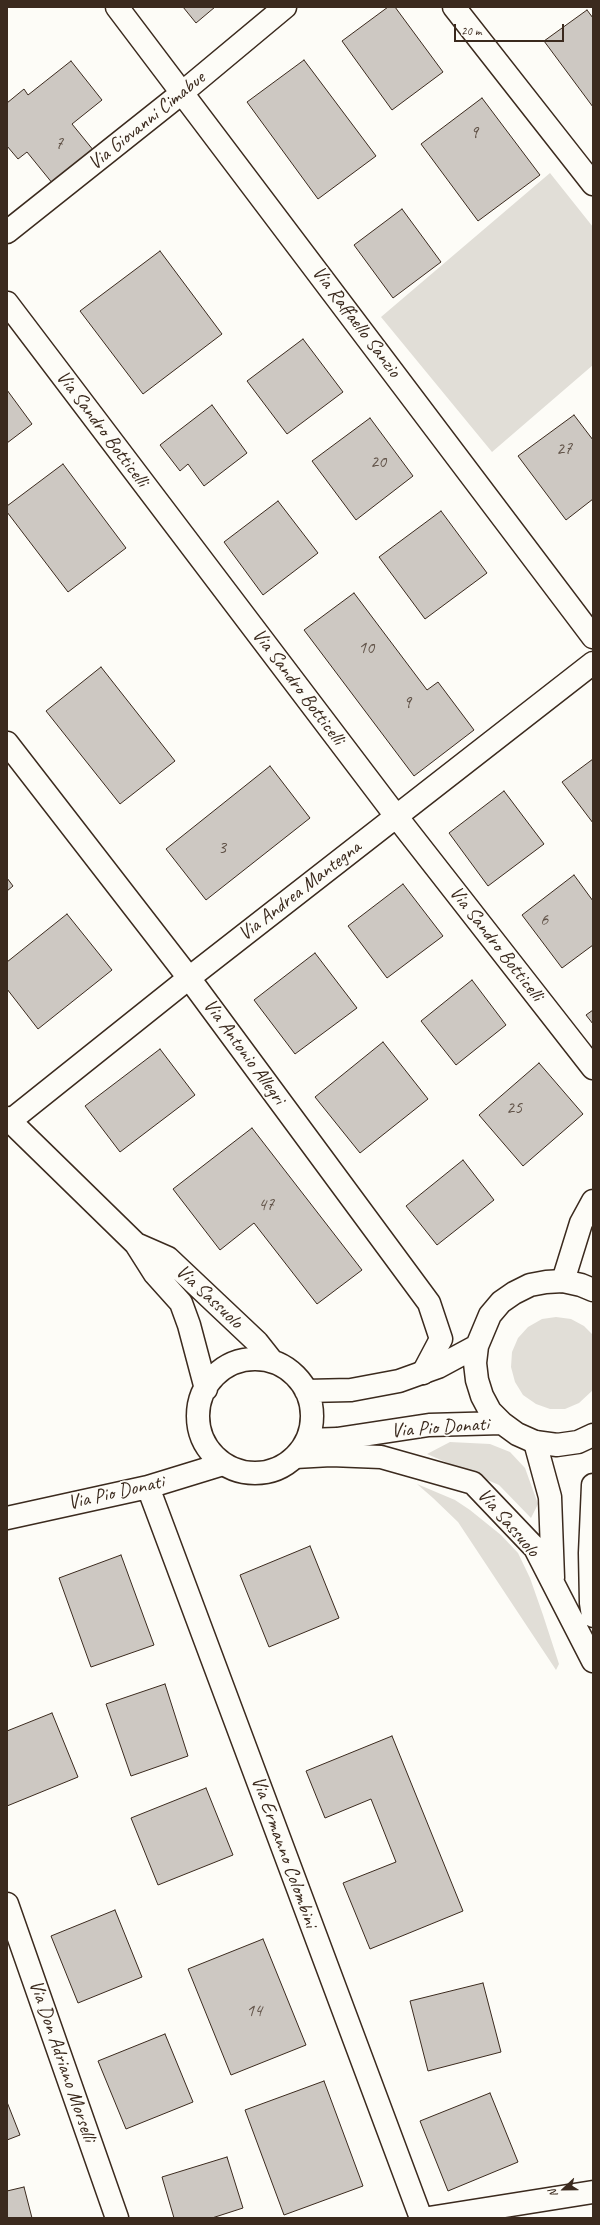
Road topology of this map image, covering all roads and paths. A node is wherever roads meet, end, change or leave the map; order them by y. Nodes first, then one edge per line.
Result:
1 (117, 7) edge
2 (285, 7) edge
3 (454, 7) edge
4 (183, 92) junction
5 (593, 184) edge
6 (7, 232) edge
7 (7, 304) edge
8 (593, 637) edge
9 (593, 663) edge
10 (7, 743) edge
11 (396, 816) junction
12 (189, 978) junction
13 (593, 1068) edge
14 (8, 1120) edge
15 (593, 1201) edge
16 (136, 1244) junction
17 (563, 1281) junction
18 (593, 1290) edge
19 (477, 1346) junction
20 (272, 1361) junction
21 (423, 1373) junction
22 (206, 1388) junction
23 (306, 1391) junction
24 (502, 1423) junction
25 (593, 1435) edge
26 (307, 1440) junction
27 (535, 1442) junction
28 (295, 1457) junction
29 (223, 1464) junction
30 (593, 1485) edge
31 (148, 1487) junction
32 (7, 1518) edge
33 (553, 1584) junction
34 (593, 1616) edge
35 (593, 1661) edge
36 (7, 1904) edge
37 (593, 2192) edge
38 (117, 2218) edge
39 (421, 2218) edge
40 (429, 2218) edge

1 - 4 street, Via Raffaello Sanzio
2 - 4 street, Via Giovanni Cimabue
3 - 5 street
4 - 6 street, Via Giovanni Cimabue
4 - 8 street, Via Raffaello Sanzio
7 - 11 street, Via Sandro Botticelli
9 - 11 street, Via Andrea Mantegna
10 - 12 street, Via Antonio Allegri
11 - 12 street, Via Andrea Mantegna
11 - 13 street, Via Sandro Botticelli
12 - 14 street, Via Andrea Mantegna
12 - 21 street, Via Antonio Allegri
14 - 16 street, Via Sassuolo
15 - 17 street
16 - 20 street, Via Sassuolo
16 - 22 street, Via Sassuolo
17 - 18 street, Via Pio Donati
17 - 19 street, Via Pio Donati
19 - 21 street
19 - 24 street, Via Pio Donati
20 - 22 street
20 - 23 street
21 - 23 street
22 - 29 street
23 - 26 street
24 - 26 street, Via Pio Donati
24 - 27 street, Via Pio Donati
25 - 27 street, Via Pio Donati
26 - 28 street
27 - 33 street
28 - 29 street
28 - 33 street, Via Sassuolo
29 - 31 street, Via Pio Donati
30 - 34 street
31 - 32 street, Via Pio Donati
31 - 39 street, Via Ermanno Colombini
33 - 35 street, Via Sassuolo
36 - 38 street, Via Don Adriano Morselli
37 - 40 street

